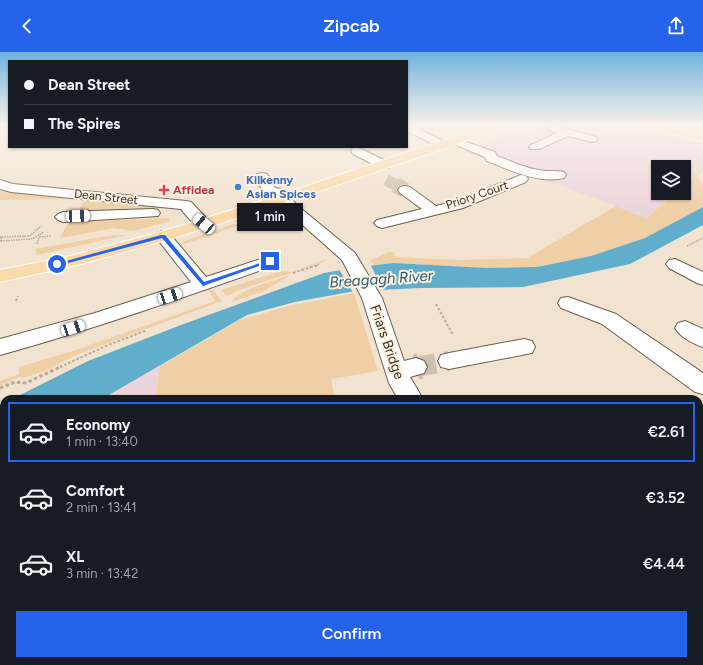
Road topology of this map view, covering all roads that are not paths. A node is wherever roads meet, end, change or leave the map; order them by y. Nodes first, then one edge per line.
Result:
1 (359, 153) edge
2 (428, 153) edge
3 (486, 153) edge
4 (383, 172) junction
5 (559, 175) dead end
6 (262, 177) dead end
7 (521, 180) dead end
8 (0, 184) edge
9 (405, 190) tunnel mouth
10 (282, 199) junction
11 (432, 210) junction
12 (191, 212) junction
13 (63, 217) dead end
14 (382, 223) dead end
15 (204, 224) junction
16 (163, 236) junction
17 (270, 261) dead end
18 (675, 264) dead end
19 (0, 276) edge
20 (703, 279) edge
21 (203, 284) junction
22 (568, 303) dead end
23 (685, 328) dead end
24 (703, 338) edge
25 (0, 347) edge
26 (524, 347) dead end
27 (457, 360) tunnel mouth
28 (703, 385) edge
29 (408, 395) edge

1 - 4 street
2 - 4 main road
3 - 5 street
4 - 10 main road
6 - 10 street, Friars Bridge
7 - 11 street, Priory Court
8 - 12 street, Dean Street
9 - 11 street, Priory Court
10 - 15 main road
10 - 29 street, Friars Bridge
11 - 14 street, Priory Court
12 - 13 street
12 - 15 street, Dean Street
15 - 16 main road
16 - 19 main road
16 - 21 street
17 - 21 street
18 - 20 street
21 - 25 street
22 - 28 street
23 - 24 street
26 - 27 street

